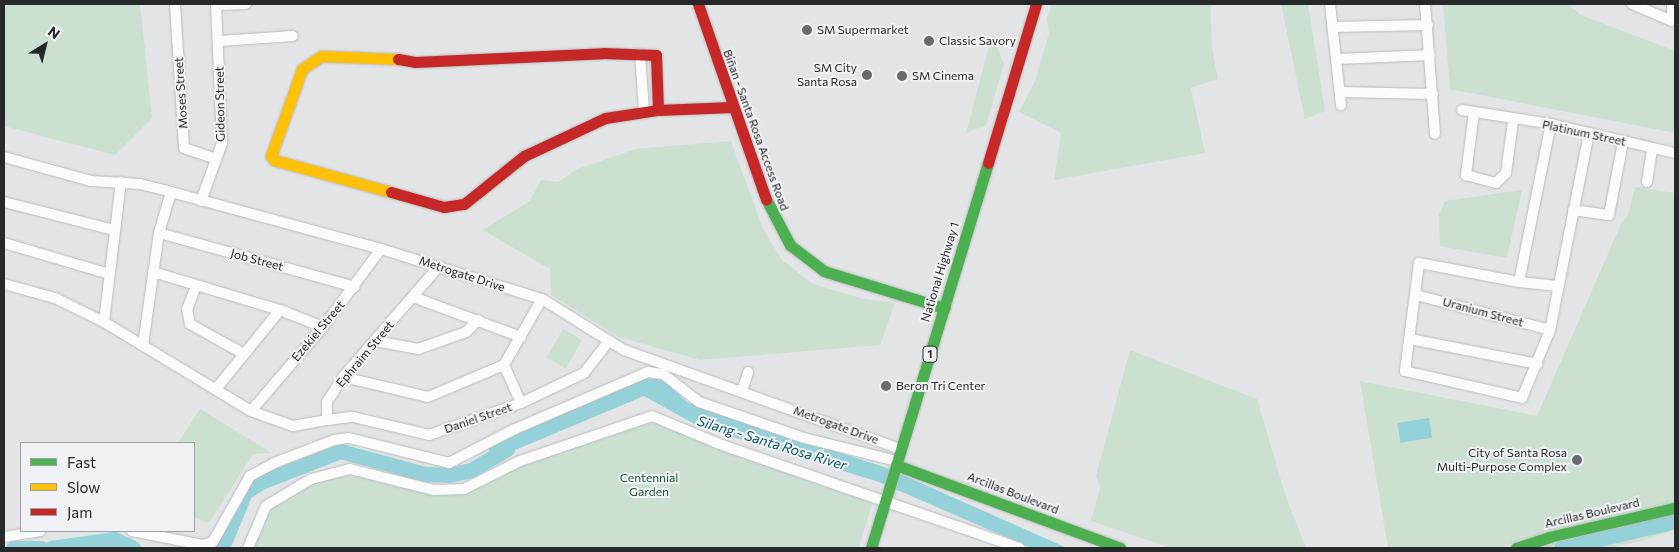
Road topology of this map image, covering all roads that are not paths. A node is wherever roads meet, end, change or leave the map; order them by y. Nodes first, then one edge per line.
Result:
1 (175, 4) edge
2 (216, 4) edge
3 (246, 4) edge
4 (698, 4) edge
5 (1036, 4) edge
6 (1330, 4) edge
7 (1425, 4) edge
8 (1632, 4) edge
9 (1672, 4) edge
10 (1428, 25) junction
11 (1333, 27) junction
12 (293, 36) dead end
13 (219, 41) junction
14 (640, 54) junction
15 (1430, 55) junction
16 (1337, 59) junction
17 (1340, 92) junction
18 (1434, 94) junction
19 (1342, 105) dead end
20 (732, 108) junction
21 (658, 110) junction
22 (1462, 110) dead end
23 (644, 111) junction
24 (1474, 112) junction
25 (1513, 120) junction
26 (1551, 124) junction
27 (1589, 132) junction
28 (1435, 134) dead end
29 (1623, 142) junction
30 (1652, 149) junction
31 (1675, 153) edge
32 (4, 157) edge
33 (216, 159) junction
34 (121, 182) junction
35 (1647, 182) dead end
36 (171, 192) junction
37 (201, 201) junction
38 (4, 202) edge
39 (1573, 210) junction
40 (114, 230) junction
41 (159, 233) junction
42 (4, 243) edge
43 (381, 249) junction
44 (439, 266) junction
45 (153, 272) junction
46 (109, 274) junction
47 (1518, 282) junction
48 (4, 284) edge
49 (196, 286) junction
50 (1558, 286) junction
51 (355, 287) junction
52 (1416, 295) junction
53 (413, 297) junction
54 (542, 299) junction
55 (944, 308) junction
56 (280, 310) junction
57 (478, 320) junction
58 (104, 322) junction
59 (323, 327) junction
60 (1550, 330) junction
61 (521, 337) junction
62 (1410, 339) junction
63 (375, 341) junction
64 (610, 341) junction
65 (143, 345) junction
66 (244, 354) junction
67 (1538, 364) junction
68 (504, 365) junction
69 (748, 372) dead end
70 (343, 377) junction
71 (216, 389) junction
72 (742, 391) junction
73 (521, 403) junction
74 (251, 411) junction
75 (327, 420) junction
76 (897, 458) junction
77 (886, 500) junction
78 (1675, 508) edge
79 (36, 532) edge
80 (137, 532) edge
81 (4, 537) edge
82 (248, 548) edge
83 (871, 548) edge
84 (1020, 548) edge
85 (1120, 548) edge
86 (1516, 548) edge

1 - 33 street, Moses Street
2 - 3 street
2 - 13 street, Gideon Street
4 - 20 main road, Biñan - Santa Rosa Access Road
5 - 55 main road, National Highway 1 / 1
6 - 11 street
7 - 10 street
8 - 9 street
10 - 11 street
10 - 15 street
11 - 16 street
12 - 13 street
13 - 33 street, Gideon Street
14 - 21 main road
14 - 23 street
14 - 23 main road
15 - 16 street
15 - 18 street
16 - 17 street
17 - 18 street
17 - 19 street
18 - 28 street
20 - 21 main road
20 - 55 main road, Biñan - Santa Rosa Access Road
21 - 23 main road
22 - 24 street, Platinum Street
24 - 25 street, Platinum Street
24 - 25 street
25 - 26 street, Platinum Street
26 - 27 street, Platinum Street
26 - 47 street
27 - 29 street, Platinum Street
27 - 39 street
29 - 30 street, Platinum Street
29 - 39 street
30 - 31 street, Platinum Street
30 - 35 street
32 - 34 street, Metrogate Drive
33 - 37 street, Gideon Street
34 - 36 street, Metrogate Drive
34 - 40 street
36 - 37 street, Metrogate Drive
36 - 41 street
37 - 43 street, Metrogate Drive
38 - 40 street
39 - 50 street
40 - 46 street
41 - 45 street
41 - 51 street, Job Street
42 - 46 street
43 - 44 street, Metrogate Drive
43 - 51 street, Ezekiel Street
44 - 53 street, Ephraim Street
44 - 54 street, Metrogate Drive
45 - 49 street
45 - 65 street
46 - 58 street
47 - 50 street
47 - 52 street
48 - 58 street
49 - 56 street
49 - 66 street
50 - 60 street
51 - 59 street, Ezekiel Street
52 - 60 street, Uranium Street
52 - 62 street
53 - 57 street
53 - 63 street, Ephraim Street
54 - 61 street
54 - 64 street, Metrogate Drive
55 - 76 main road, National Highway 1 / 1
56 - 59 street
56 - 66 street
57 - 61 street
57 - 63 street
58 - 65 street
59 - 74 street, Ezekiel Street
60 - 67 street
61 - 68 street
62 - 67 street
62 - 67 street
63 - 70 street, Ephraim Street
64 - 72 street, Metrogate Drive
64 - 73 street, Daniel Street
65 - 71 street
66 - 71 street
68 - 70 street
68 - 73 street
69 - 72 street
70 - 75 street, Ephraim Street
71 - 74 street
72 - 76 street, Metrogate Drive
73 - 75 street, Daniel Street
74 - 75 street
76 - 77 main road, National Highway 1 / 1
76 - 80 street
76 - 85 main road, Arcillas Boulevard
77 - 82 street
77 - 83 main road, National Highway 1 / 1
77 - 84 street
78 - 86 main road, Arcillas Boulevard
79 - 81 street

